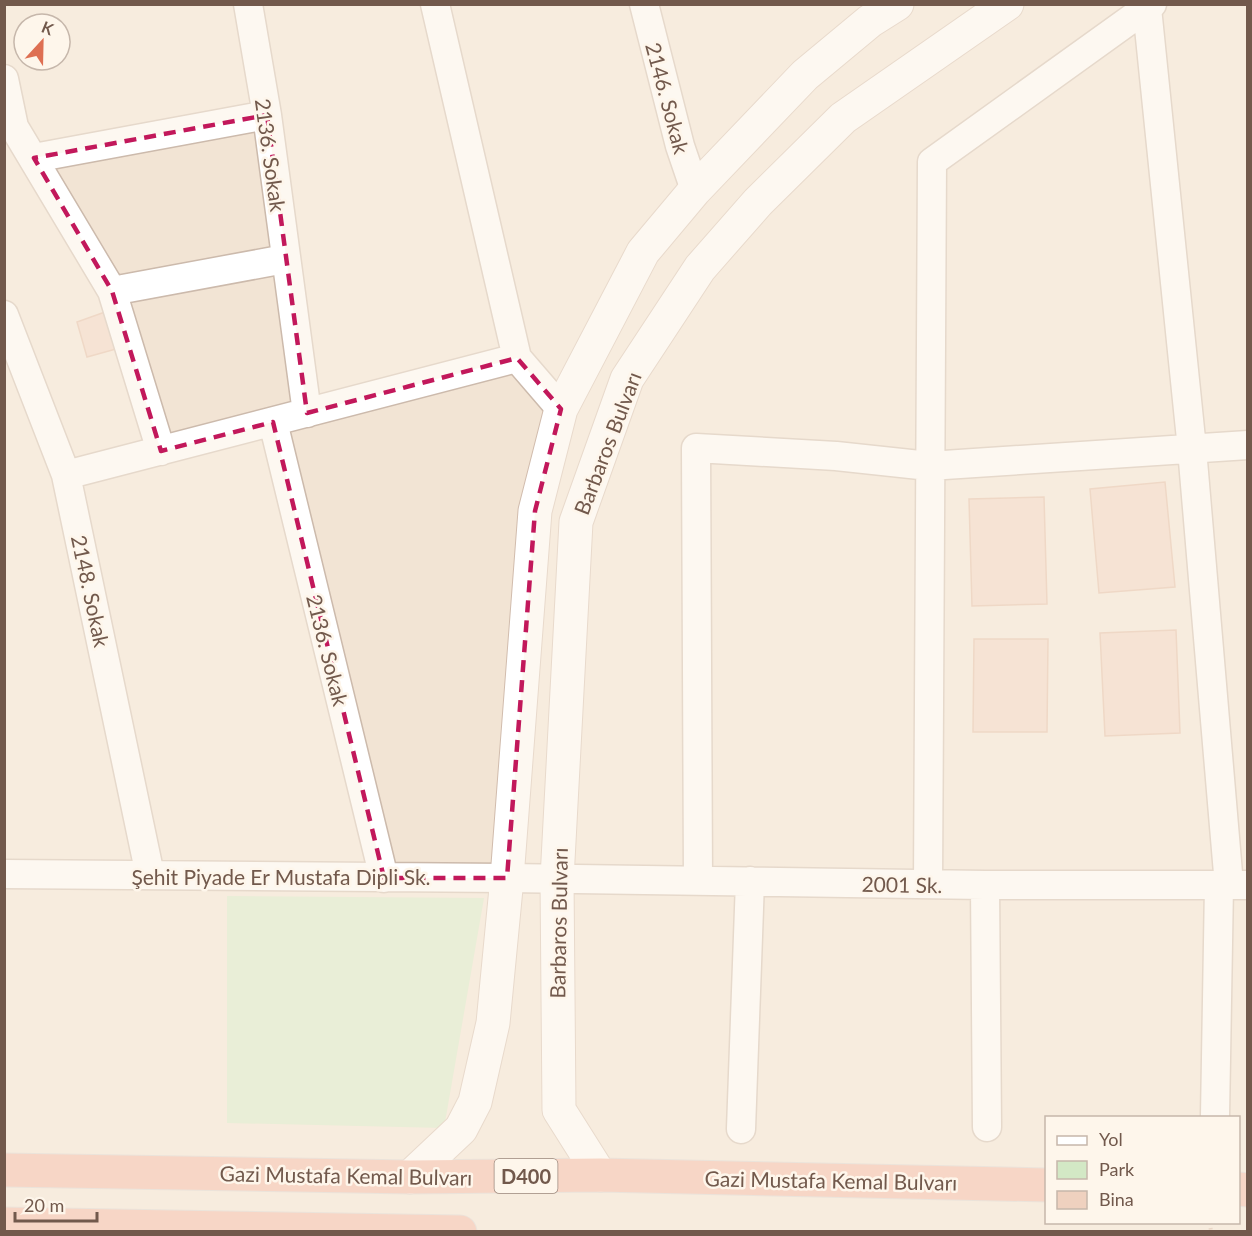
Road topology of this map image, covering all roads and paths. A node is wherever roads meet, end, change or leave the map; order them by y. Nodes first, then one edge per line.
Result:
1 (248, 4) edge
2 (435, 4) edge
3 (644, 4) edge
4 (1007, 4) edge
5 (1150, 6) edge
6 (878, 10) edge
7 (4, 78) edge
8 (267, 115) junction
9 (34, 158) junction
10 (695, 190) junction
11 (285, 259) junction
12 (112, 291) junction
13 (4, 315) edge
14 (516, 358) junction
15 (561, 409) junction
16 (307, 414) junction
17 (273, 422) junction
18 (1248, 445) edge
19 (1192, 449) junction
20 (161, 451) junction
21 (929, 466) junction
22 (66, 475) junction
23 (4, 874) edge
24 (150, 875) junction
25 (384, 878) junction
26 (507, 878) junction
27 (557, 879) junction
28 (698, 880) junction
29 (750, 881) junction
30 (928, 884) junction
31 (985, 885) junction
32 (1232, 885) edge
33 (1215, 1116) dead end
34 (987, 1127) dead end
35 (741, 1129) dead end
36 (4, 1170) edge
37 (600, 1175) junction
38 (410, 1177) junction
39 (1045, 1185) edge
40 (4, 1224) edge
41 (54, 1228) edge
42 (446, 1231) edge
43 (460, 1232) edge

1 - 8 street, 2136. Sokak
2 - 14 street
3 - 10 street, 2146. Sokak
4 - 27 street, Barbaros Bulvarı
5 - 19 street
5 - 21 street
6 - 10 street
7 - 9 street
8 - 9 street
8 - 11 street, 2136. Sokak
9 - 12 street
10 - 15 street
11 - 12 street
11 - 16 street, 2136. Sokak
12 - 20 street
13 - 22 street, 2148. Sokak
14 - 15 street
14 - 16 street
15 - 26 street
16 - 17 street
17 - 20 street
17 - 25 street, 2136. Sokak
18 - 19 street
19 - 21 street
19 - 32 street
20 - 22 street
21 - 28 street
21 - 30 street
22 - 24 street, 2148. Sokak
23 - 24 street, Şehit Piyade Er Mustafa Dipli Sk.
24 - 25 street, Şehit Piyade Er Mustafa Dipli Sk.
25 - 26 street, Şehit Piyade Er Mustafa Dipli Sk.
26 - 27 street, Şehit Piyade Er Mustafa Dipli Sk.
26 - 38 street
27 - 28 street, 2001 Sk.
27 - 37 street, Barbaros Bulvarı
28 - 29 street, 2001 Sk.
29 - 30 street, 2001 Sk.
29 - 35 street
30 - 31 street, 2001 Sk.
31 - 32 street, 2001 Sk.
31 - 34 street
32 - 33 street
36 - 38 highway, Gazi Mustafa Kemal Bulvarı / D400
37 - 38 highway, Gazi Mustafa Kemal Bulvarı / D400
37 - 39 highway, Gazi Mustafa Kemal Bulvarı / D400
40 - 41 highway
41 - 42 highway
42 - 43 highway

